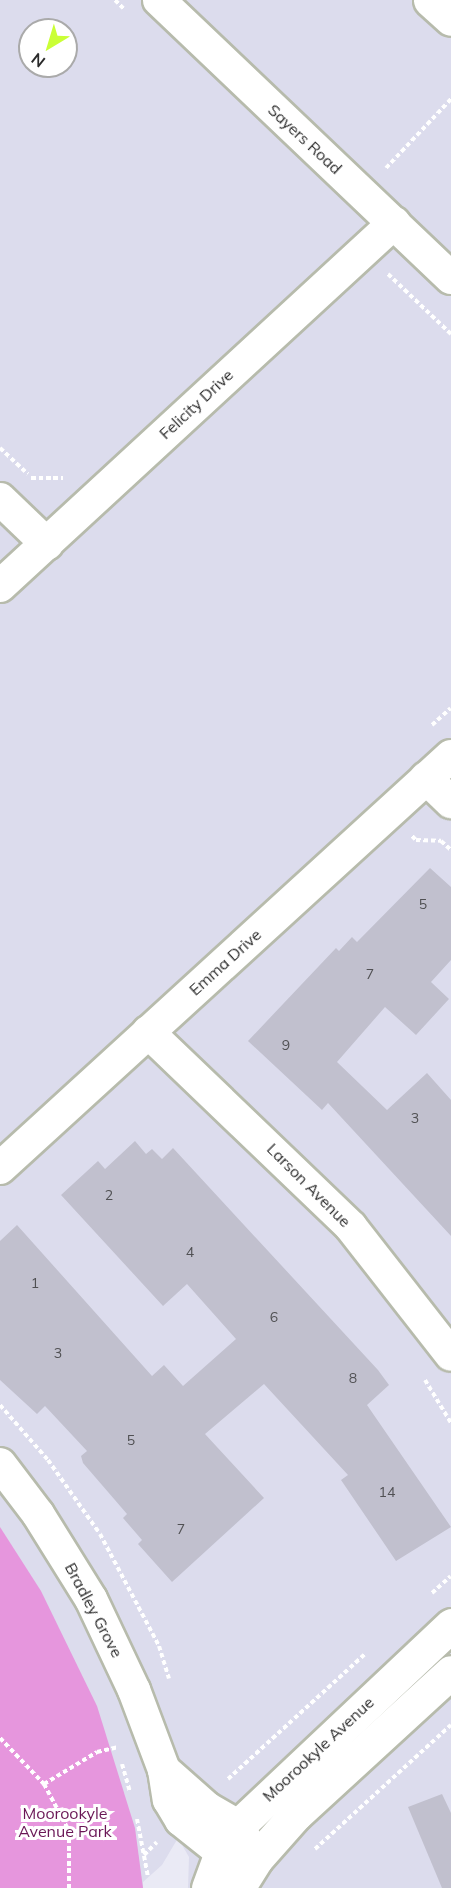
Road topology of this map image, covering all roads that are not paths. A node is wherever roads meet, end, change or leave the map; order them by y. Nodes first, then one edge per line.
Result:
1 (159, 0) edge
2 (430, 0) edge
3 (451, 19) edge
4 (394, 223) junction
5 (451, 278) edge
6 (2, 501) edge
7 (46, 544) junction
8 (0, 586) edge
9 (451, 756) edge
10 (426, 778) junction
11 (451, 801) edge
12 (148, 1032) junction
13 (0, 1168) edge
14 (451, 1355) edge
15 (0, 1464) edge
16 (451, 1625) edge
17 (451, 1672) edge
18 (230, 1839) junction
19 (256, 1859) junction
20 (208, 1888) edge
21 (238, 1888) edge

1 - 4 street, Sayers Road
2 - 3 street
4 - 5 street, Sayers Road
4 - 7 street, Felicity Drive
6 - 7 street
7 - 8 street, Felicity Drive
9 - 10 street, Emma Drive
10 - 11 street
10 - 12 street, Emma Drive
12 - 13 street, Emma Drive
12 - 14 street, Larson Avenue
15 - 18 street, Bradley Grove
16 - 18 street, Moorookyle Avenue
17 - 19 street, Moorookyle Avenue
18 - 19 street, Bradley Grove
18 - 20 street, Moorookyle Avenue
19 - 21 street, Moorookyle Avenue

